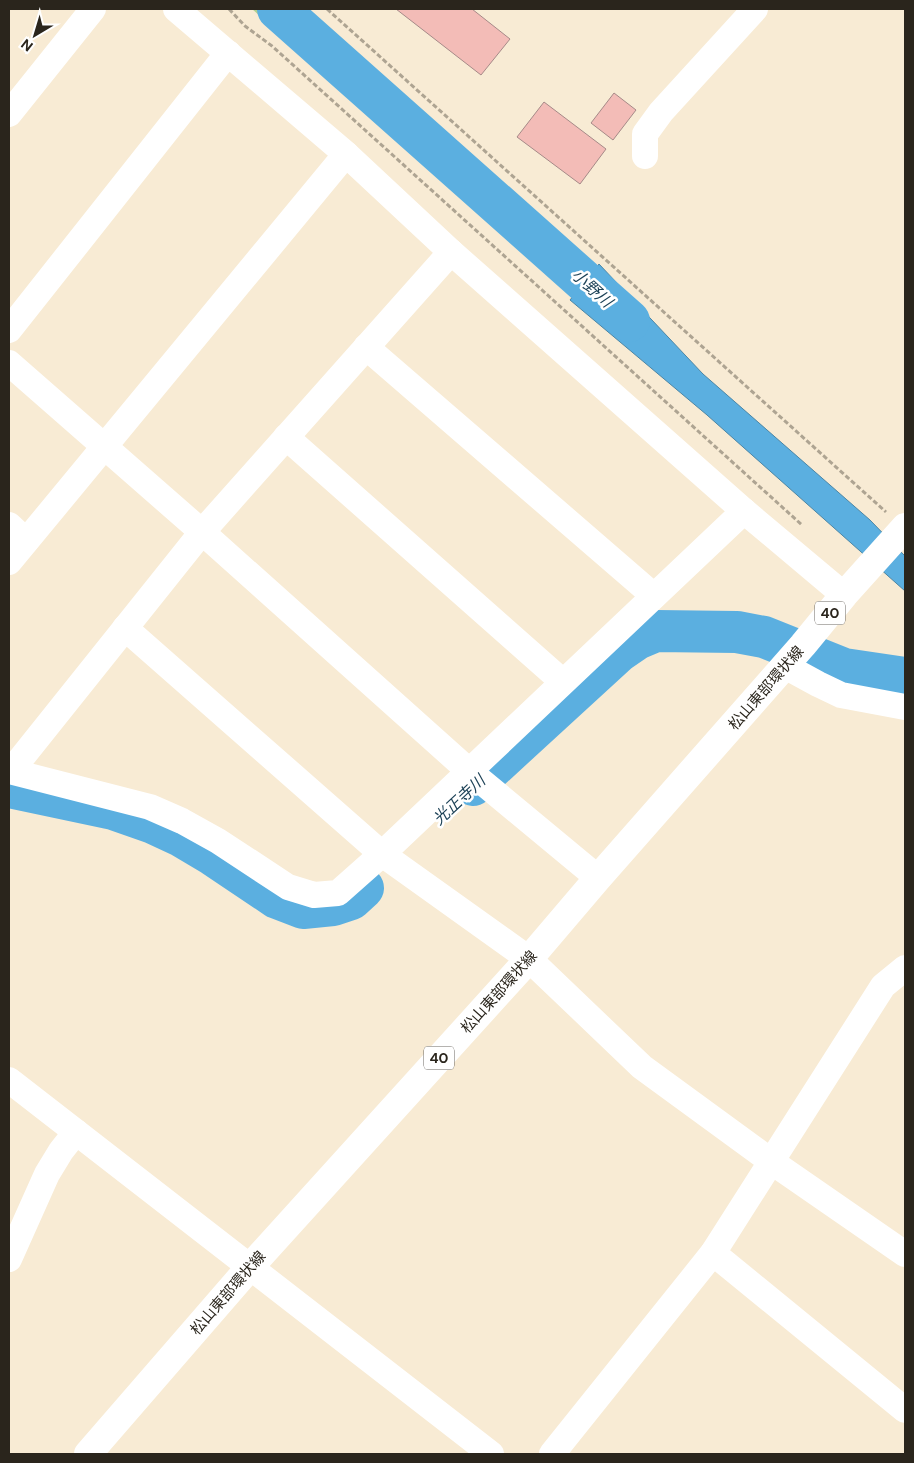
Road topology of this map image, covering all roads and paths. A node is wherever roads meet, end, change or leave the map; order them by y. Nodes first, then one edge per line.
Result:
1 (93, 9) edge
2 (176, 9) edge
3 (229, 9) edge
4 (327, 9) edge
5 (755, 9) edge
6 (228, 53) junction
7 (9, 114) edge
8 (346, 154) junction
9 (645, 156) dead end
10 (451, 252) junction
11 (9, 330) edge
12 (366, 347) junction
13 (9, 364) edge
14 (286, 437) junction
15 (104, 447) junction
16 (744, 511) junction
17 (806, 528) dead end
18 (903, 530) edge
19 (202, 532) junction
20 (18, 533) edge
21 (9, 562) edge
22 (850, 588) junction
23 (654, 596) junction
24 (125, 628) junction
25 (792, 657) junction
26 (563, 682) junction
27 (905, 707) edge
28 (10, 771) edge
29 (469, 771) junction
30 (382, 854) junction
31 (598, 878) junction
32 (529, 959) junction
33 (905, 968) edge
34 (9, 1080) edge
35 (76, 1132) junction
36 (772, 1162) junction
37 (713, 1254) junction
38 (905, 1254) edge
39 (9, 1259) edge
40 (250, 1267) junction
41 (905, 1410) edge
42 (88, 1454) edge
43 (491, 1454) edge
44 (552, 1454) edge

1 - 7 street
2 - 6 street
3 - 17 path
4 - 18 path
5 - 9 street
6 - 8 street
6 - 11 street
8 - 10 street
8 - 15 street
10 - 12 street
10 - 16 street
12 - 14 street
12 - 23 street
13 - 15 street
14 - 19 street
14 - 26 street
15 - 19 street
15 - 20 street
16 - 22 street
16 - 23 street
18 - 22 main road, 松山東部環状線 / 40
19 - 24 street
19 - 29 street
20 - 21 street
22 - 25 main road, 松山東部環状線 / 40
23 - 26 street
24 - 28 street
24 - 30 street
25 - 27 street
25 - 31 main road, 松山東部環状線 / 40
26 - 29 street
28 - 30 street
29 - 30 street
29 - 31 street
30 - 32 street
31 - 32 main road, 松山東部環状線 / 40
32 - 36 street
32 - 40 main road, 松山東部環状線 / 40
33 - 36 street
34 - 35 street
35 - 39 street
35 - 40 street
36 - 37 street
36 - 38 street
37 - 41 street
37 - 44 street
40 - 42 main road, 松山東部環状線 / 40
40 - 43 street

